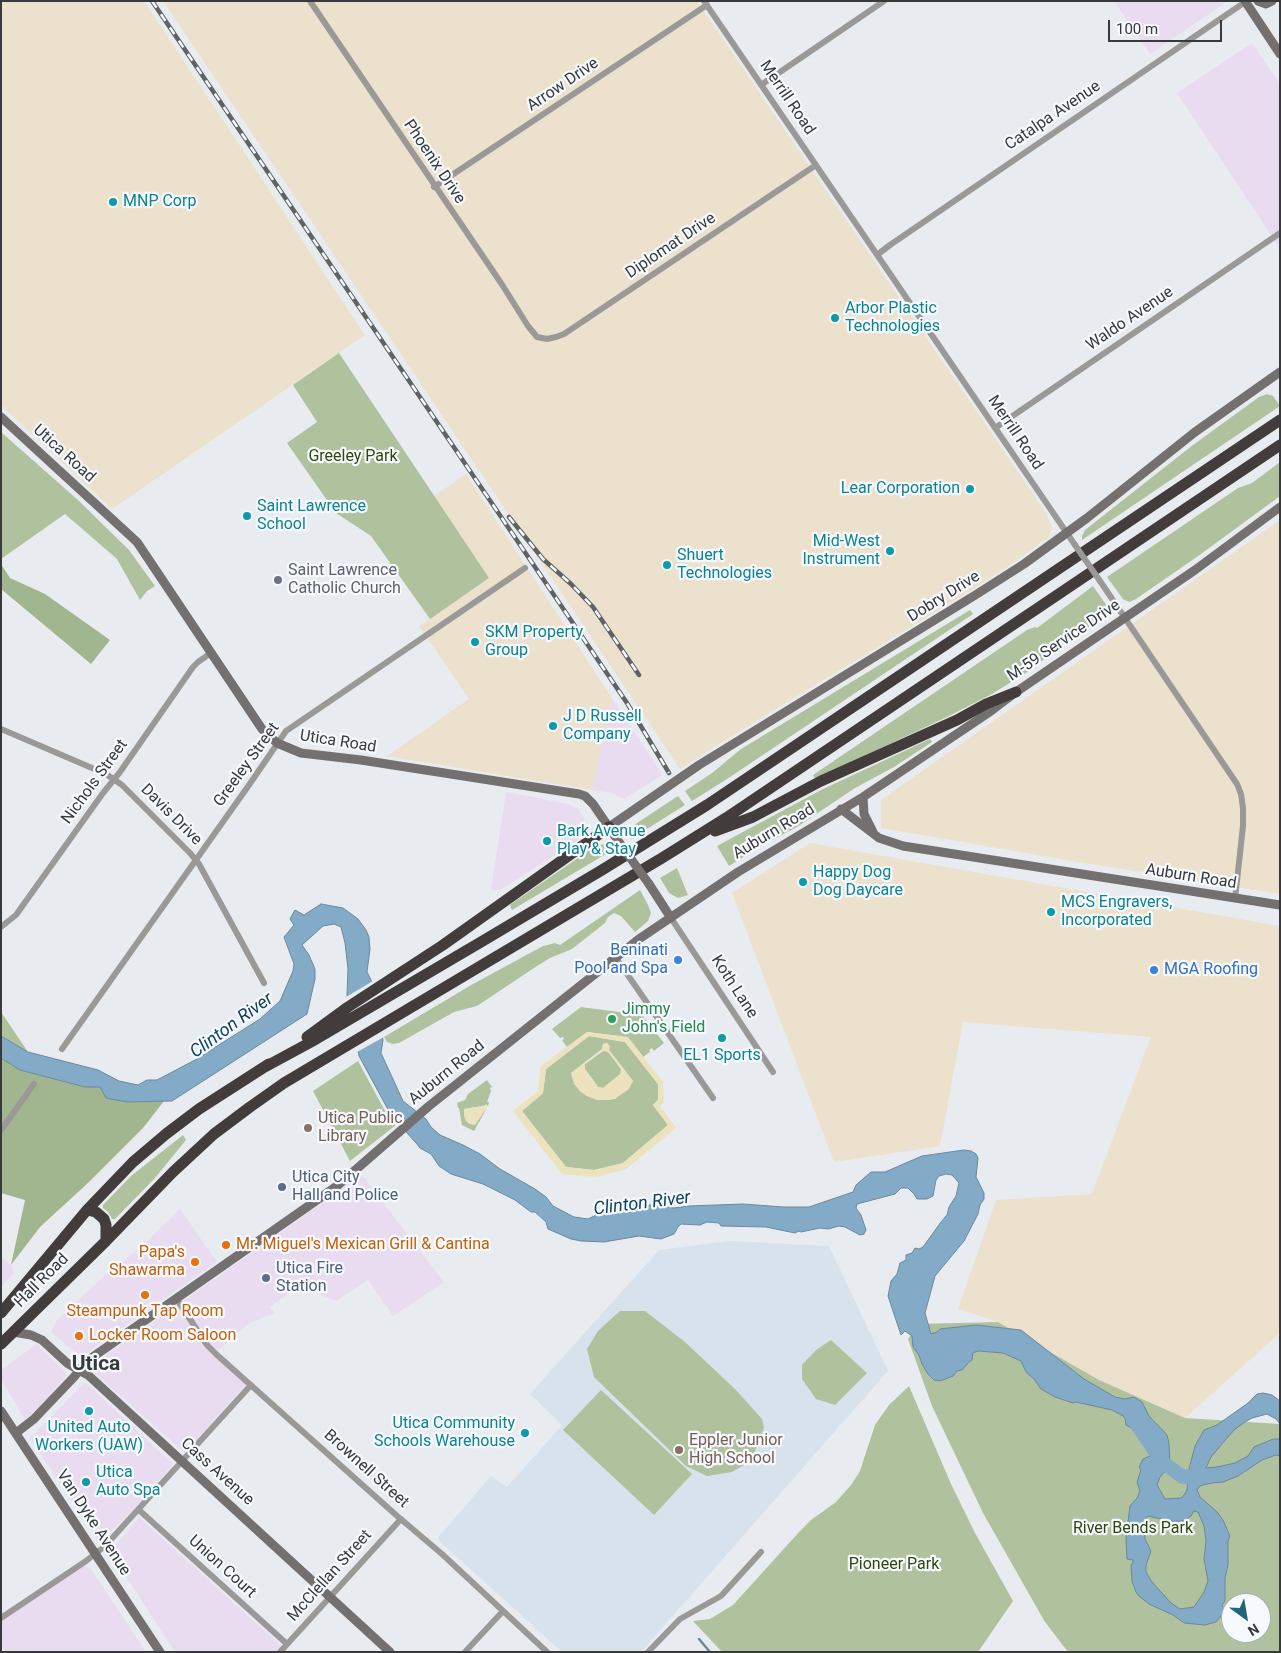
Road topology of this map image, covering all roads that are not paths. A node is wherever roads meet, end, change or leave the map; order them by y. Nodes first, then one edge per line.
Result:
1 (310, 1) edge
2 (884, 1) edge
3 (1245, 1) edge
4 (1258, 1) edge
5 (1272, 1) edge
6 (706, 3) edge
7 (1280, 54) edge
8 (761, 85) junction
9 (816, 165) junction
10 (434, 187) junction
11 (1280, 233) edge
12 (878, 255) junction
13 (537, 337) joint
14 (1280, 372) edge
15 (1, 417) edge
16 (1280, 420) edge
17 (995, 428) junction
18 (1280, 446) edge
19 (1280, 507) edge
20 (1067, 533) junction
21 (525, 568) dead end
22 (1125, 618) junction
23 (211, 653) junction
24 (1016, 692) junction
25 (1, 729) edge
26 (278, 743) junction
27 (114, 779) junction
28 (863, 797) junction
29 (841, 809) junction
30 (609, 826) junction
31 (874, 834) junction
32 (690, 841) junction
33 (196, 860) junction
34 (1235, 899) junction
35 (1280, 905) edge
36 (671, 918) junction
37 (1, 927) edge
38 (616, 958) junction
39 (264, 983) dead end
40 (349, 1013) junction
41 (62, 1049) dead end
42 (773, 1072) dead end
43 (34, 1084) dead end
44 (714, 1098) dead end
45 (1, 1130) edge
46 (87, 1210) junction
47 (106, 1241) junction
48 (176, 1298) junction
49 (1, 1313) edge
50 (13, 1332) junction
51 (1, 1344) edge
52 (79, 1369) junction
53 (251, 1385) junction
54 (1, 1412) edge
55 (16, 1433) junction
56 (183, 1461) junction
57 (139, 1510) junction
58 (401, 1520) junction
59 (760, 1552) dead end
60 (95, 1554) junction
61 (330, 1597) junction
62 (503, 1611) junction
63 (1, 1618) edge
64 (287, 1644) junction
65 (160, 1652) edge
66 (280, 1652) edge
67 (390, 1652) edge
68 (465, 1652) edge
69 (547, 1652) edge
70 (648, 1652) edge

1 - 10 street, Phoenix Drive
2 - 8 street
3 - 7 street
3 - 12 street, Catalpa Avenue
4 - 5 street
6 - 8 street, Merrill Road
6 - 10 street, Arrow Drive
8 - 9 street, Merrill Road
9 - 12 street, Merrill Road
9 - 13 street, Diplomat Drive
10 - 13 street, Phoenix Drive
11 - 17 street, Waldo Avenue
12 - 17 street, Merrill Road
14 - 20 street, Dobry Drive
15 - 23 street, Utica Road
16 - 40 highway
17 - 20 street, Merrill Road
18 - 32 highway
19 - 22 street, M-59 Service Drive
20 - 22 street, Merrill Road, bridge
20 - 30 street, Dobry Drive
21 - 26 street, Greeley Street
22 - 24 street, M-59 Service Drive
22 - 34 street, Merrill Road
23 - 26 street, Utica Road
23 - 27 street, Nichols Street
24 - 28 street, M-59 Service Drive
24 - 32 highway
25 - 27 street, Davis Drive
26 - 30 street, Utica Road
26 - 33 street, Greeley Street
27 - 33 street, Davis Drive
27 - 37 street, Nichols Street
28 - 29 street, Auburn Road
28 - 31 street
29 - 31 street, Auburn Road
29 - 36 street, Auburn Road
30 - 36 street, Utica Road, bridge
30 - 40 highway
31 - 34 street, Auburn Road
32 - 47 highway, Hall Road
33 - 39 street, Davis Drive
33 - 41 street, Greeley Street
34 - 35 street, Auburn Road
36 - 38 street, Auburn Road
36 - 42 street, Koth Lane
38 - 44 street
38 - 48 street, Auburn Road
40 - 46 highway, Hall Road
43 - 45 street
46 - 47 highway
46 - 49 highway, Hall Road
47 - 50 highway, Hall Road
48 - 52 street, Auburn Road
48 - 53 street, Brownell Street
50 - 51 highway, Hall Road
50 - 52 street, Cass Avenue
52 - 55 street, Auburn Road
52 - 56 street, Cass Avenue
53 - 56 street
53 - 58 street, Brownell Street
54 - 55 street, Van Dyke Avenue
55 - 60 street, Van Dyke Avenue
56 - 57 street
56 - 61 street, Cass Avenue
57 - 60 street
57 - 64 street, Union Court
58 - 61 street, McClellan Street
58 - 62 street, Brownell Street
59 - 70 street
60 - 63 street
60 - 65 street, Van Dyke Avenue
61 - 64 street, McClellan Street
61 - 67 street, Cass Avenue
62 - 68 street
62 - 69 street, Brownell Street
64 - 66 street, McClellan Street

